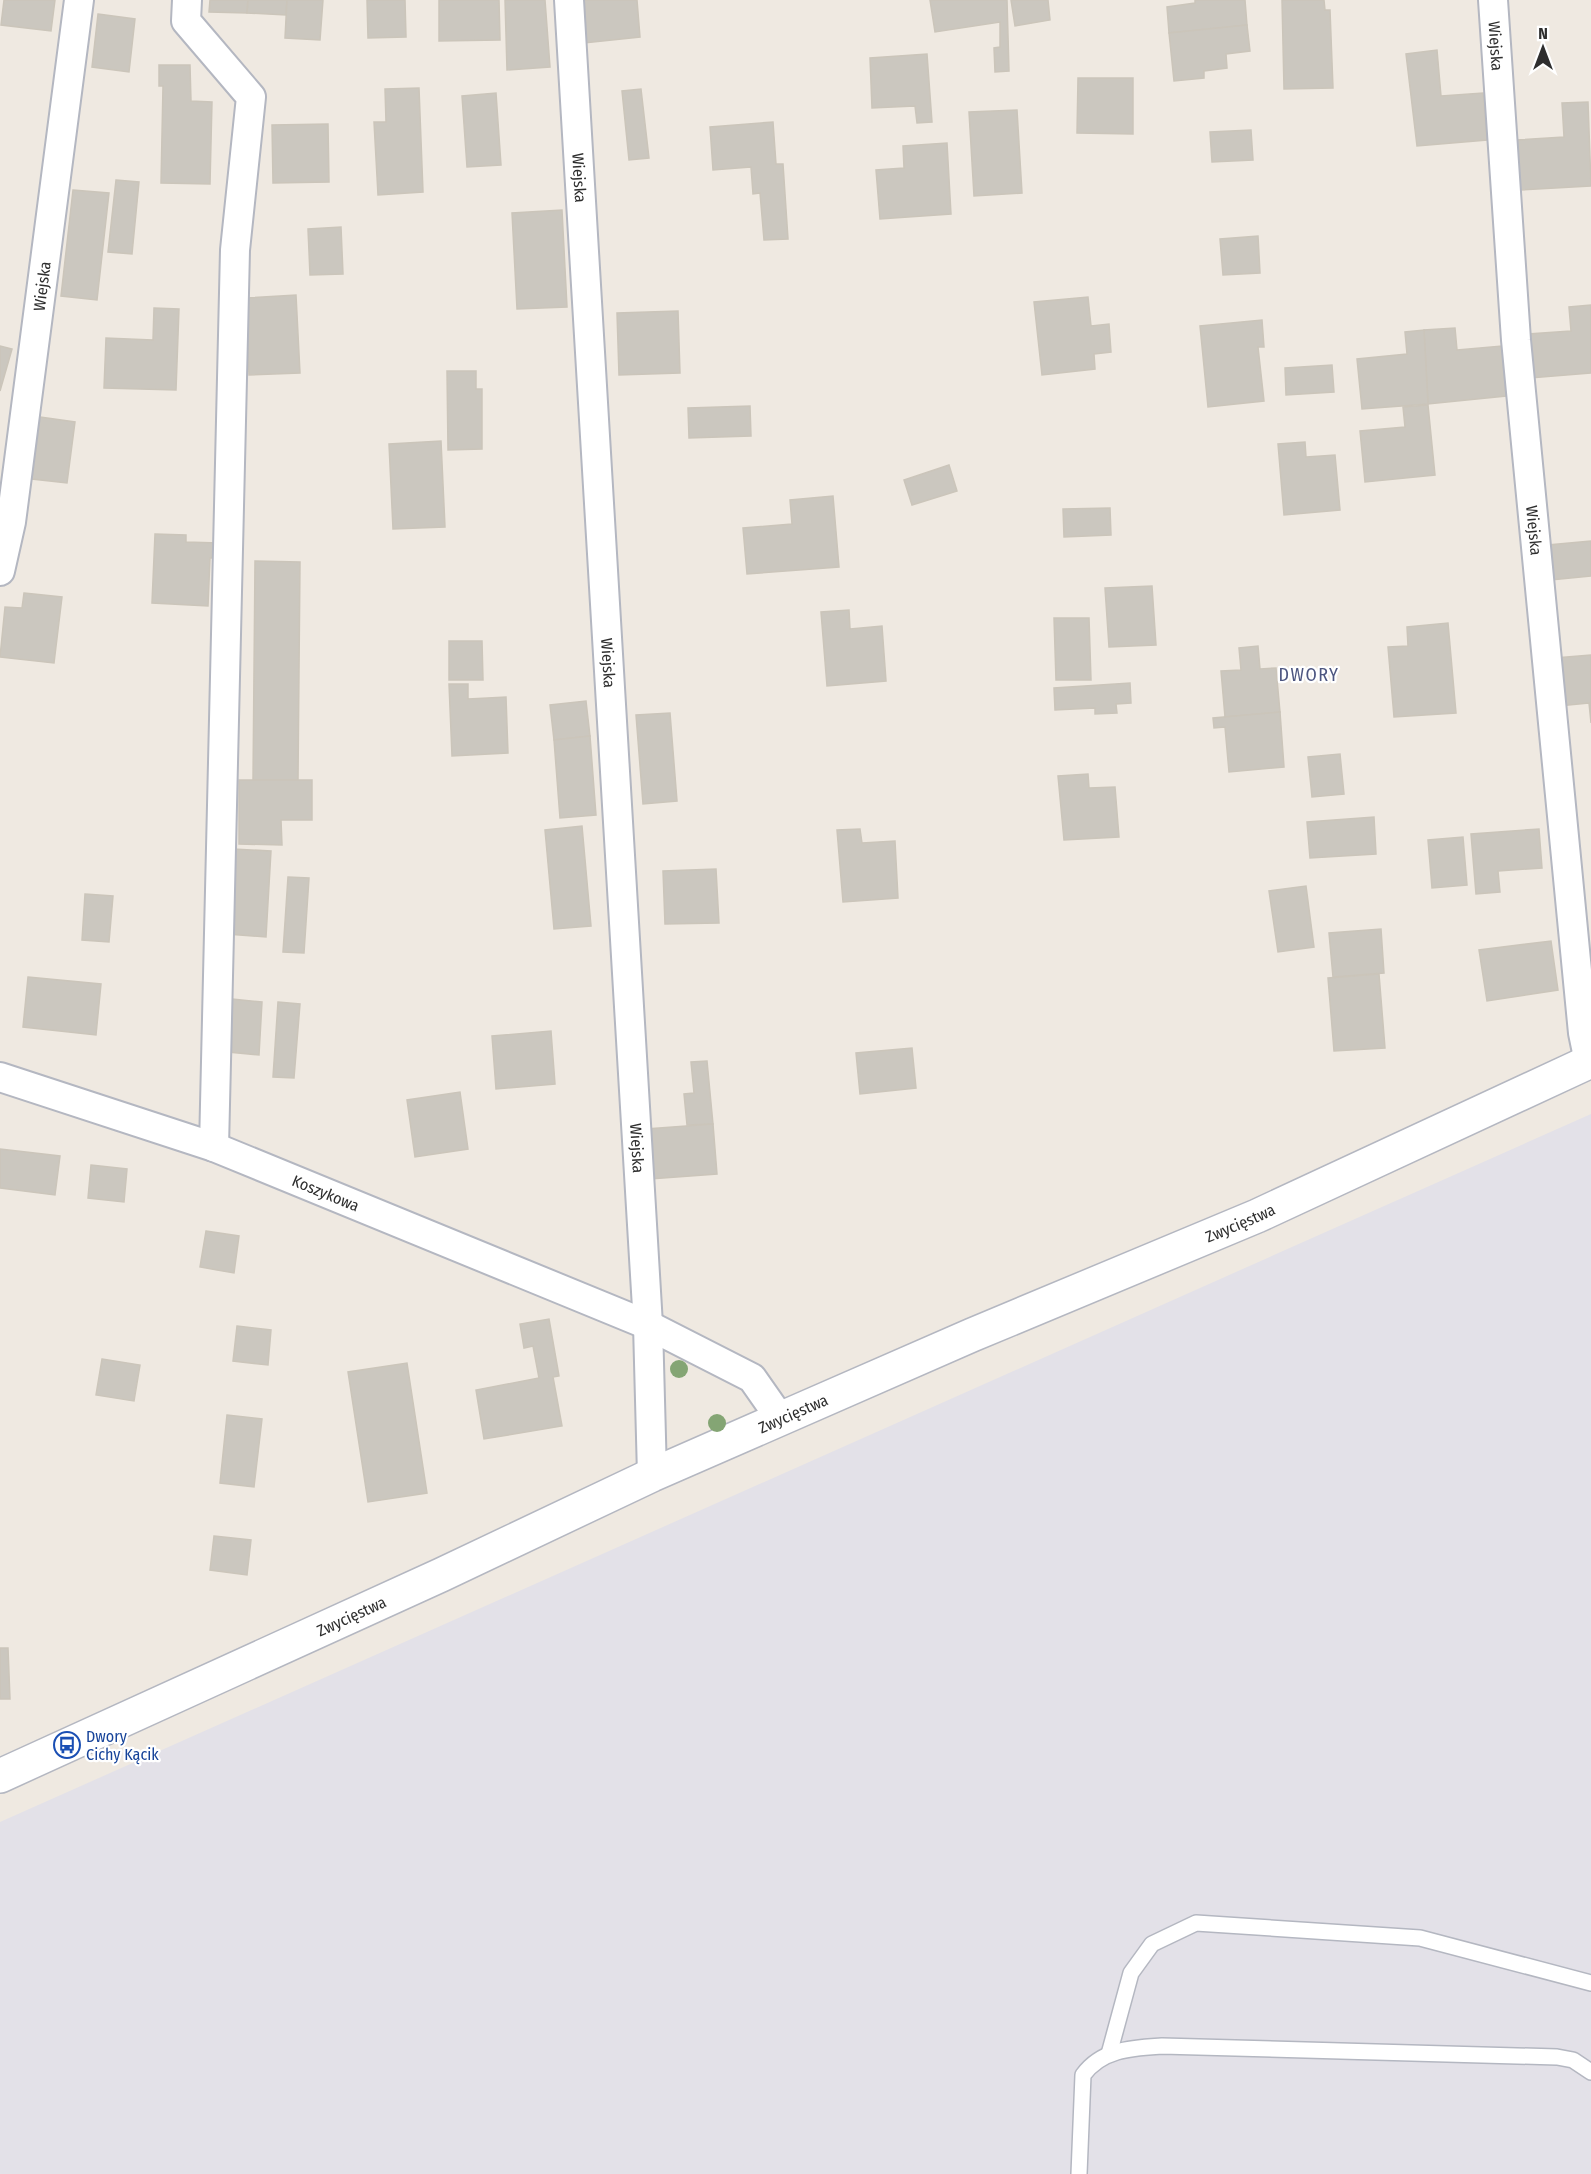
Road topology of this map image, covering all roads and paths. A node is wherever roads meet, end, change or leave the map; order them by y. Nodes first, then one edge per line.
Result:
1 (79, 0) edge
2 (187, 0) edge
3 (569, 0) edge
4 (1493, 0) edge
5 (0, 571) edge
6 (1590, 1061) edge
7 (0, 1077) edge
8 (214, 1146) junction
9 (648, 1325) junction
10 (780, 1418) junction
11 (652, 1475) junction
12 (0, 1776) edge
13 (1591, 1983) edge
14 (1109, 2054) junction
15 (1591, 2072) edge
16 (1079, 2174) edge

1 - 5 street, Wiejska
2 - 8 street
3 - 9 street, Wiejska
4 - 6 street, Wiejska
6 - 10 street, Zwycięstwa
7 - 8 street, Koszykowa
8 - 9 street, Koszykowa
9 - 10 street, Koszykowa
9 - 11 street
10 - 11 street, Zwycięstwa
11 - 12 street, Zwycięstwa
13 - 14 lane
14 - 15 lane
14 - 16 lane

